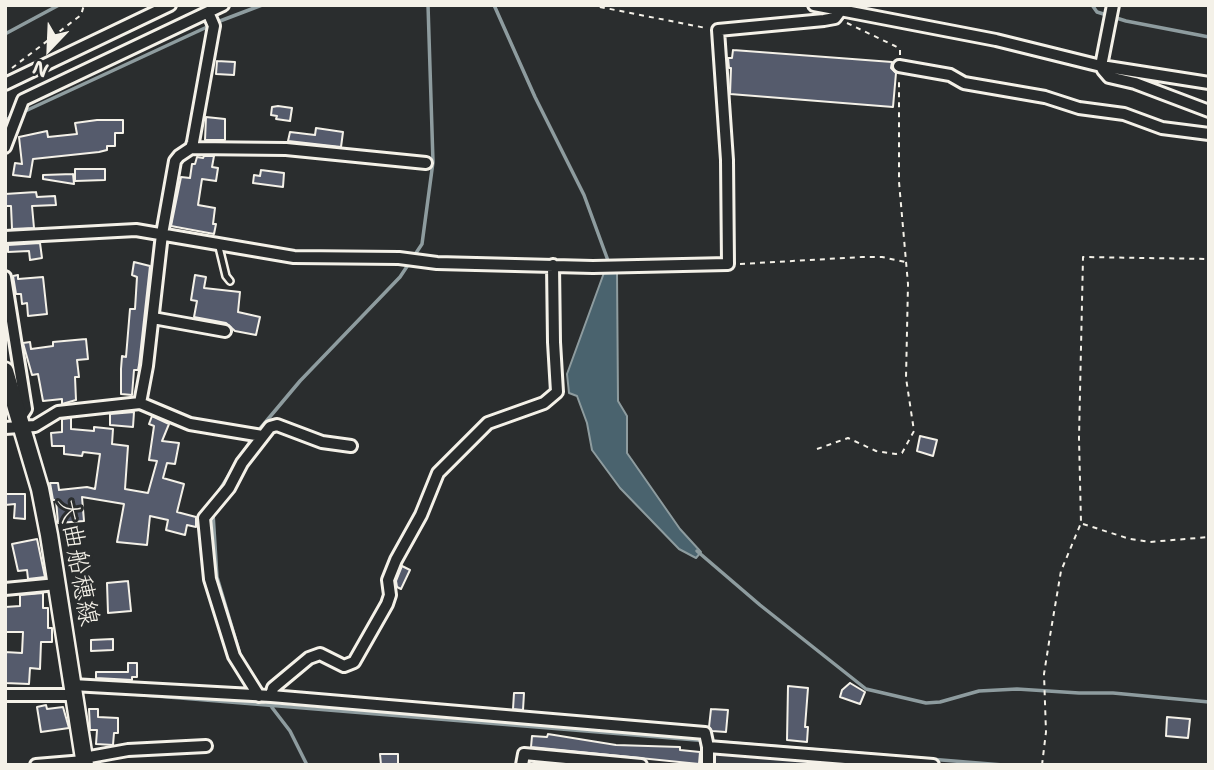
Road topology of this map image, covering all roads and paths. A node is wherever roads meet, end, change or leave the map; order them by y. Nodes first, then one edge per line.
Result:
1 (84, 5) edge
2 (170, 5) edge
3 (222, 5) edge
4 (590, 5) edge
5 (814, 5) edge
6 (1113, 5) edge
7 (840, 13) junction
8 (211, 19) junction
9 (718, 30) junction
10 (1102, 60) junction
11 (900, 66) junction
12 (5, 72) edge
13 (1209, 83) edge
14 (5, 84) edge
15 (1209, 111) edge
16 (1209, 134) edge
17 (5, 147) edge
18 (191, 148) junction
19 (426, 163) dead end
20 (162, 234) junction
21 (5, 237) edge
22 (218, 243) junction
23 (1209, 259) edge
24 (906, 263) junction
25 (728, 264) junction
26 (553, 265) junction
27 (5, 277) edge
28 (230, 281) dead end
29 (153, 318) junction
30 (225, 331) dead end
31 (5, 371) edge
32 (140, 403) junction
33 (22, 423) junction
34 (5, 428) edge
35 (262, 436) junction
36 (351, 446) dead end
37 (817, 449) dead end
38 (1081, 523) junction
39 (1209, 537) edge
40 (57, 584) junction
41 (5, 589) edge
42 (73, 690) junction
43 (5, 695) edge
44 (259, 696) junction
45 (271, 696) junction
46 (708, 742) junction
47 (206, 746) dead end
48 (84, 761) edge
49 (36, 765) edge
50 (523, 765) edge
51 (641, 765) edge
52 (708, 765) edge
53 (933, 765) edge
54 (1042, 765) edge

1 - 12 path
2 - 14 street
3 - 8 street
4 - 9 path
5 - 7 street
6 - 10 street
7 - 9 street
7 - 10 street
7 - 11 path
8 - 17 street
8 - 18 street
9 - 25 street
10 - 13 street
10 - 15 street
11 - 16 street
11 - 24 path
18 - 19 street
18 - 20 street
20 - 21 street
20 - 22 street
20 - 29 street
22 - 26 street
22 - 28 lane
23 - 38 path
24 - 25 path
24 - 37 path
25 - 26 street
26 - 45 street
27 - 33 street
29 - 30 street
29 - 32 street
31 - 33 main road, 大曲船穂線
32 - 33 street
32 - 35 street
33 - 34 street
33 - 40 main road, 大曲船穂線
35 - 36 street
35 - 44 street
38 - 39 path
38 - 54 path
40 - 41 street
40 - 42 main road, 大曲船穂線
42 - 43 street
42 - 44 street
42 - 48 main road, 大曲船穂線
44 - 45 street
45 - 46 street
46 - 52 street
46 - 53 street
47 - 48 street
48 - 49 street
50 - 51 street

